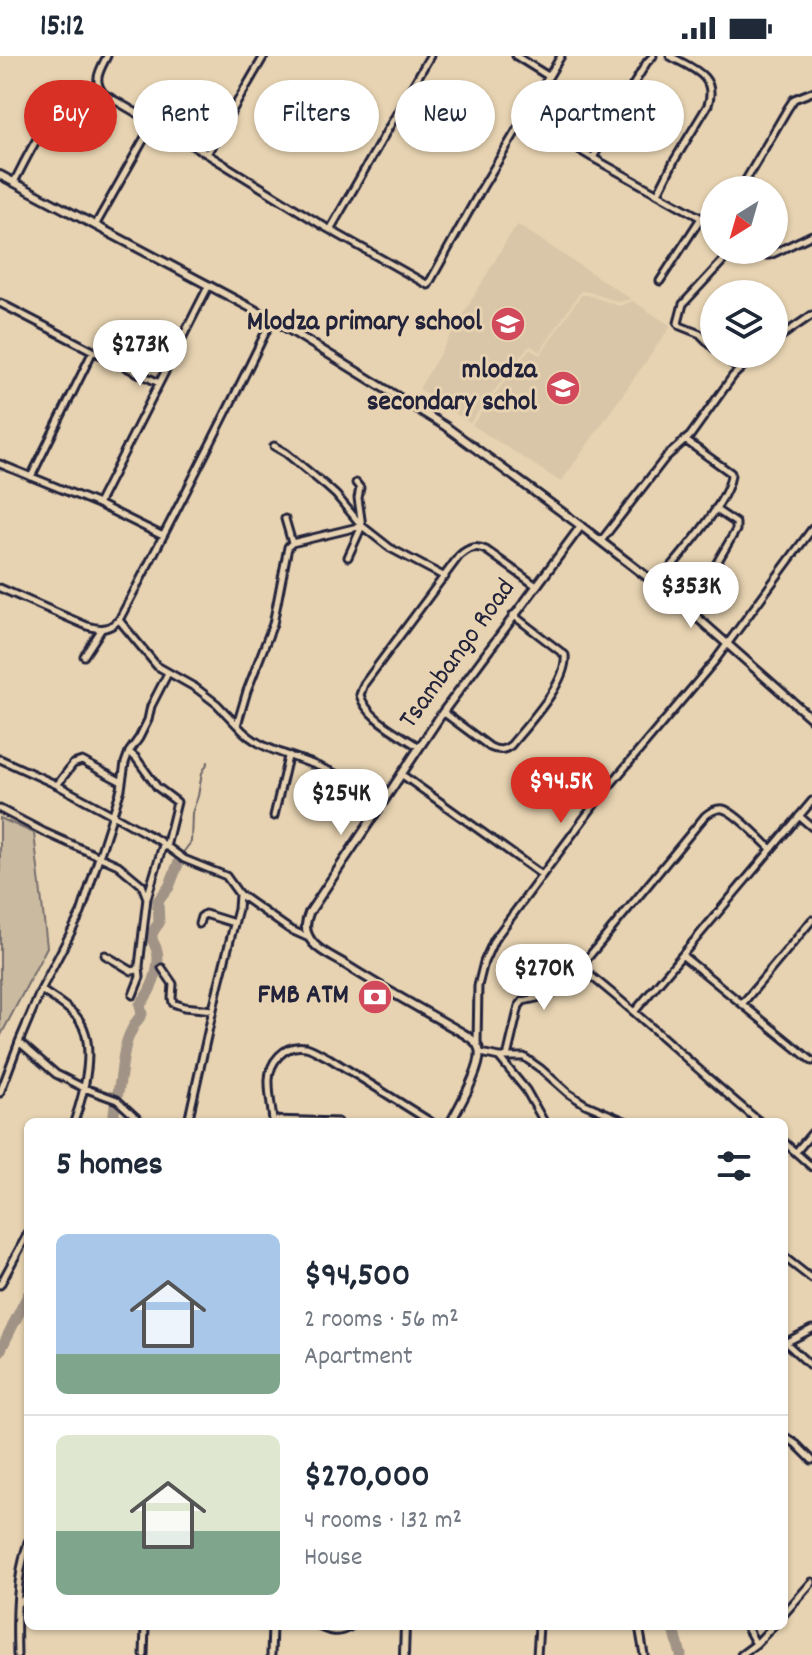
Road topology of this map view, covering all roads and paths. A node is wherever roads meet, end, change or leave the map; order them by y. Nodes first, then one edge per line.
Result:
1 (107, 56) edge
2 (264, 56) edge
3 (430, 56) edge
4 (516, 56) edge
5 (561, 56) edge
6 (653, 56) edge
7 (670, 56) edge
8 (548, 76) junction
9 (98, 80) edge
10 (546, 80) edge
11 (812, 92) edge
12 (511, 140) edge
13 (29, 152) edge
14 (137, 152) edge
15 (204, 152) edge
16 (583, 152) edge
17 (207, 154) junction
18 (593, 158) junction
19 (0, 175) edge
20 (748, 176) edge
21 (14, 182) junction
22 (658, 193) junction
23 (700, 216) edge
24 (700, 219) edge
25 (96, 224) junction
26 (331, 229) junction
27 (812, 235) edge
28 (788, 247) edge
29 (720, 264) edge
30 (705, 280) edge
31 (660, 281) dead end
32 (209, 285) junction
33 (700, 286) edge
34 (0, 303) edge
35 (812, 315) edge
36 (272, 319) junction
37 (788, 331) edge
38 (700, 334) edge
39 (93, 351) junction
40 (739, 369) edge
41 (159, 383) junction
42 (685, 440) junction
43 (274, 446) dead end
44 (0, 464) edge
45 (31, 477) junction
46 (356, 483) dead end
47 (98, 504) junction
48 (715, 509) junction
49 (285, 519) dead end
50 (362, 526) junction
51 (581, 526) junction
52 (812, 531) edge
53 (163, 536) junction
54 (601, 541) junction
55 (292, 543) junction
56 (348, 557) dead end
57 (445, 577) junction
58 (657, 584) junction
59 (535, 585) junction
60 (0, 588) edge
61 (682, 604) junction
62 (513, 615) junction
63 (119, 620) junction
64 (101, 630) junction
65 (728, 643) junction
66 (84, 656) dead end
67 (168, 673) junction
68 (443, 712) junction
69 (812, 719) edge
70 (237, 725) junction
71 (419, 747) junction
72 (129, 752) junction
73 (288, 757) junction
74 (0, 759) edge
75 (401, 774) junction
76 (122, 782) junction
77 (57, 785) junction
78 (812, 801) edge
79 (381, 802) junction
80 (0, 809) edge
81 (111, 814) junction
82 (274, 816) dead end
83 (799, 816) junction
84 (812, 827) edge
85 (165, 845) junction
86 (771, 849) junction
87 (100, 856) junction
88 (542, 875) junction
89 (239, 894) junction
90 (147, 898) junction
91 (812, 920) edge
92 (234, 923) junction
93 (199, 924) dead end
94 (310, 938) junction
95 (105, 955) dead end
96 (683, 956) junction
97 (139, 966) junction
98 (162, 968) dead end
99 (586, 969) junction
100 (41, 990) junction
101 (133, 995) dead end
102 (743, 1003) junction
103 (213, 1010) junction
104 (635, 1011) junction
105 (19, 1042) junction
106 (477, 1043) junction
107 (481, 1053) junction
108 (499, 1057) junction
109 (507, 1057) junction
110 (812, 1061) edge
111 (84, 1088) junction
112 (0, 1093) edge
113 (75, 1118) edge
114 (137, 1118) edge
115 (189, 1118) edge
116 (273, 1118) edge
117 (425, 1118) edge
118 (453, 1118) edge
119 (542, 1118) edge
120 (618, 1118) edge
121 (755, 1118) edge
122 (812, 1133) edge
123 (788, 1145) edge
124 (796, 1152) junction
125 (812, 1167) edge
126 (24, 1240) edge
127 (788, 1260) edge
128 (811, 1278) edge
129 (0, 1285) edge
130 (812, 1329) edge
131 (788, 1341) edge
132 (788, 1345) edge
133 (812, 1367) edge
134 (788, 1439) edge
135 (812, 1460) edge
136 (24, 1557) edge
137 (812, 1582) edge
138 (24, 1599) edge
139 (18, 1604) junction
140 (788, 1609) edge
141 (145, 1630) edge
142 (272, 1630) edge
143 (405, 1630) edge
144 (539, 1630) edge
145 (640, 1630) edge
146 (748, 1630) edge
147 (769, 1630) edge
148 (756, 1644) junction
149 (17, 1655) edge
150 (144, 1655) edge
151 (271, 1655) edge
152 (404, 1655) edge
153 (537, 1655) edge
154 (644, 1655) edge
155 (741, 1655) edge

1 - 9 street
2 - 17 street
3 - 26 street
4 - 8 street
5 - 8 street
6 - 18 street
7 - 22 street
8 - 10 street
11 - 20 street
12 - 26 street
13 - 21 street
14 - 25 street
15 - 17 street
16 - 18 street
17 - 26 street
18 - 22 street
19 - 21 street
21 - 25 street
22 - 23 street
24 - 31 street
25 - 32 street
27 - 28 street
29 - 30 street
32 - 36 street
32 - 41 street
33 - 38 street
34 - 39 street
35 - 37 street
36 - 51 street
36 - 53 street
39 - 41 street
39 - 45 street
40 - 42 street
41 - 47 street
42 - 48 street
42 - 54 street
43 - 50 street
44 - 45 street
45 - 47 street
46 - 50 street
47 - 53 street
48 - 58 street
48 - 61 street
49 - 55 street
50 - 55 street
50 - 56 street
50 - 57 street
51 - 54 street
51 - 59 street, Tsambango Road
52 - 65 street
53 - 63 street
54 - 58 street
55 - 70 street
57 - 59 street
57 - 71 street
58 - 61 street
59 - 62 street, Tsambango Road
60 - 64 street
61 - 65 street
62 - 68 street, Tsambango Road
62 - 68 street
63 - 64 street
63 - 67 street
64 - 66 street
65 - 69 street
65 - 88 street
67 - 70 street
67 - 72 street
68 - 71 street, Tsambango Road
70 - 73 street
71 - 75 street, Tsambango Road
72 - 76 street
72 - 85 street
73 - 79 street
73 - 82 street
74 - 77 street
75 - 79 street, Tsambango Road
75 - 88 street
76 - 77 street
76 - 81 street
77 - 81 street
78 - 83 street
79 - 94 street, Tsambango Road
80 - 87 street
81 - 85 street
81 - 87 street
83 - 84 street
83 - 86 street
85 - 89 street
85 - 90 street
86 - 96 street
86 - 99 street
87 - 90 street
87 - 100 street
88 - 106 street
89 - 92 street
89 - 94 street
90 - 97 street
91 - 102 street
92 - 93 street
92 - 103 street
94 - 106 street
95 - 97 street
96 - 102 street
96 - 104 street
97 - 101 street
98 - 103 street
99 - 104 street
99 - 109 street
100 - 105 street
100 - 111 street
102 - 110 street
103 - 115 street
104 - 121 street
105 - 111 street
105 - 112 street
106 - 107 street
107 - 108 street
107 - 118 street
108 - 109 street
108 - 119 street
109 - 120 street
111 - 113 street
111 - 114 street
116 - 117 street
122 - 124 street
123 - 124 street
124 - 125 street
126 - 129 street
127 - 128 street
130 - 131 street
132 - 133 street
134 - 135 street
136 - 139 street
137 - 140 street
138 - 139 street
139 - 149 street
141 - 150 street
142 - 151 street
143 - 152 street
144 - 153 street
145 - 154 street
146 - 148 street
147 - 148 street
148 - 155 street

